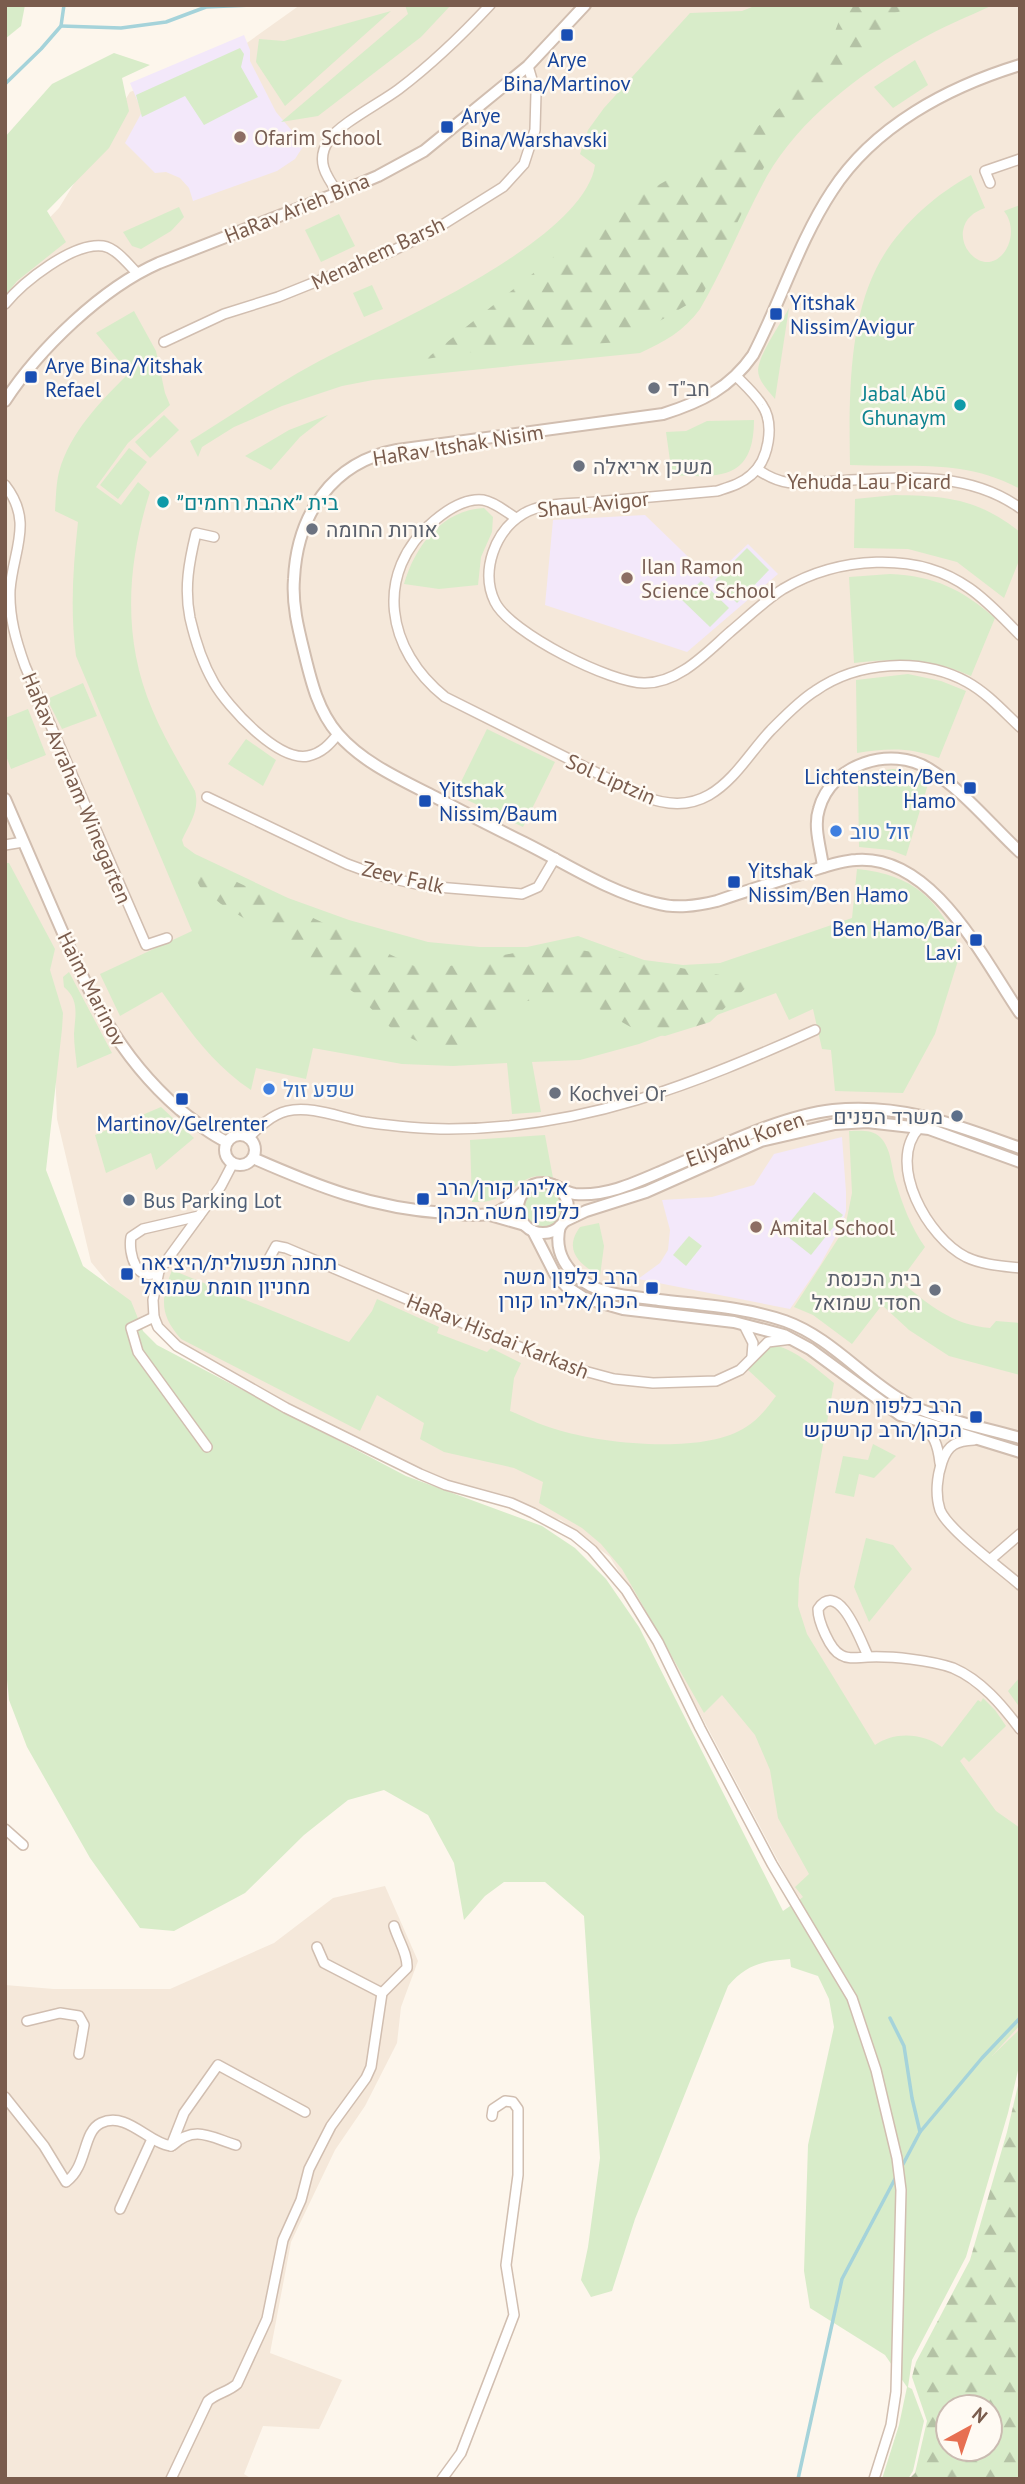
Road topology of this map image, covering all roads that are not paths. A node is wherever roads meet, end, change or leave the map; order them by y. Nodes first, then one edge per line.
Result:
1 (490, 5) edge
2 (585, 5) edge
3 (1020, 65) edge
4 (528, 66) junction
5 (1020, 159) edge
6 (990, 183) dead end
7 (338, 193) junction
8 (137, 273) junction
9 (5, 304) edge
10 (164, 342) dead end
11 (736, 376) junction
12 (5, 401) edge
13 (757, 469) junction
14 (5, 485) edge
15 (1020, 508) edge
16 (516, 518) junction
17 (215, 537) dead end
18 (1020, 635) edge
19 (1020, 727) edge
20 (338, 734) junction
21 (206, 797) dead end
22 (5, 799) edge
23 (23, 842) junction
24 (5, 845) edge
25 (1020, 852) edge
26 (555, 858) junction
27 (823, 867) junction
28 (167, 938) dead end
29 (1018, 1007) edge
30 (815, 1030) dead end
31 (919, 1128) junction
32 (248, 1138) junction
33 (227, 1142) junction
34 (1020, 1148) edge
35 (253, 1158) junction
36 (1020, 1162) edge
37 (233, 1163) junction
38 (556, 1186) junction
39 (524, 1191) junction
40 (484, 1214) junction
41 (199, 1216) junction
42 (563, 1223) junction
43 (529, 1228) junction
44 (265, 1266) dead end
45 (1020, 1268) edge
46 (159, 1271) junction
47 (154, 1317) junction
48 (744, 1325) junction
49 (792, 1339) junction
50 (747, 1364) junction
51 (919, 1423) junction
52 (1020, 1438) edge
53 (976, 1440) junction
54 (207, 1447) dead end
55 (1020, 1452) edge
56 (940, 1467) junction
57 (1020, 1534) edge
58 (991, 1559) junction
59 (1020, 1584) edge
60 (868, 1657) junction
61 (1020, 1729) edge
62 (5, 1829) edge
63 (23, 1844) dead end
64 (394, 1926) dead end
65 (317, 1947) dead end
66 (382, 1993) junction
67 (27, 2021) dead end
68 (79, 2054) dead end
69 (5, 2096) edge
70 (305, 2112) dead end
71 (492, 2116) dead end
72 (152, 2139) junction
73 (236, 2145) dead end
74 (171, 2146) junction
75 (120, 2209) dead end
76 (171, 2479) edge
77 (442, 2479) edge
78 (874, 2479) edge

1 - 7 street
2 - 4 street, HaRav Arieh Bina
3 - 11 street, HaRav Itshak Nisim
4 - 7 street, HaRav Arieh Bina
4 - 10 street, Menahem Barsh
5 - 6 street
7 - 8 street, HaRav Arieh Bina
8 - 9 street
8 - 12 street, HaRav Arieh Bina
11 - 13 street
11 - 20 street, HaRav Itshak Nisim
13 - 15 street, Yehuda Lau Picard
13 - 16 street, Shaul Avigor
14 - 28 street, HaRav Avraham Winegarten
16 - 18 street, Shaul Avigor
16 - 19 street, Sol Liptzin
17 - 20 street
20 - 26 street, HaRav Itshak Nisim
21 - 26 street, Zeev Falk
22 - 23 street, Haim Marinov
23 - 24 street
23 - 33 street, Haim Marinov
25 - 27 street
26 - 27 street, HaRav Itshak Nisim
27 - 29 street, HaRav Itshak Nisim
30 - 32 street
31 - 36 street, Eliyahu Koren
31 - 42 street, Eliyahu Koren
31 - 45 street
32 - 33 street
32 - 35 street
33 - 37 street
34 - 38 street, Eliyahu Koren
35 - 37 street
35 - 40 street
37 - 41 street
38 - 39 street
38 - 42 street
39 - 40 street
39 - 43 street
40 - 43 street
41 - 46 street
41 - 46 street
42 - 43 street
42 - 52 street
43 - 48 street
44 - 50 street, HaRav Hisdai Karkash
46 - 47 street
47 - 54 street
47 - 78 street
48 - 49 street
48 - 50 street
49 - 50 street, HaRav Hisdai Karkash
49 - 51 street
51 - 53 street
51 - 56 street
53 - 55 street
53 - 56 street
56 - 58 street
57 - 58 street
58 - 59 street
60 - 60 street
60 - 61 street
62 - 63 street
64 - 66 street
65 - 66 street
66 - 76 street
67 - 68 street
69 - 72 street
70 - 74 street
71 - 77 street
72 - 74 street
72 - 75 street
73 - 74 street

